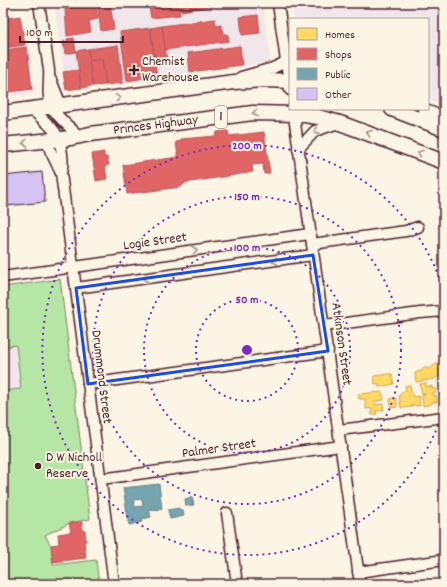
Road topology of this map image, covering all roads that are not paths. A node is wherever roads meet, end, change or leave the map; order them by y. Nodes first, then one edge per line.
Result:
1 (39, 3) edge
2 (278, 3) edge
3 (282, 36) junction
4 (289, 44) edge
5 (286, 62) junction
6 (289, 78) edge
7 (289, 84) edge
8 (216, 85) junction
9 (56, 106) junction
10 (32, 109) junction
11 (394, 110) edge
12 (426, 110) edge
13 (293, 111) edge
14 (3, 113) edge
15 (321, 113) edge
16 (444, 117) edge
17 (340, 123) junction
18 (444, 130) edge
19 (79, 136) junction
20 (53, 140) junction
21 (3, 145) edge
22 (298, 149) junction
23 (444, 162) edge
24 (418, 227) dead end
25 (311, 239) junction
26 (313, 256) junction
27 (74, 267) junction
28 (3, 277) edge
29 (76, 288) junction
30 (444, 312) edge
31 (324, 326) junction
32 (328, 351) junction
33 (88, 384) junction
34 (444, 417) edge
35 (338, 430) junction
36 (341, 446) junction
37 (101, 479) junction
38 (227, 513) dead end
39 (444, 560) edge
40 (358, 572) junction
41 (114, 584) edge
42 (237, 584) edge
43 (360, 584) edge

1 - 9 street
2 - 3 street
3 - 4 street
3 - 5 street
5 - 6 street
5 - 8 street
7 - 8 highway
9 -> 8 highway
9 - 10 highway
9 - 19 street
10 - 14 highway
10 - 20 street, Drummond Street
11 - 18 highway
12 - 16 street
13 - 15 highway, Princes Highway / 1
13 -> 19 highway, Princes Highway / 1
13 - 22 street, Atkinson Street
15 - 17 highway, Princes Highway / 1
17 -> 22 street
23 -> 17 highway, Princes Highway / 1
19 - 20 highway, Princes Highway / 1
20 -> 21 highway, Princes Highway / 1
20 - 27 street, Drummond Street
22 - 25 street, Atkinson Street
24 - 25 street, Logie Street
25 - 26 street, Atkinson Street
27 -> 25 street, Logie Street
26 -> 29 street
26 - 31 street, Atkinson Street
27 - 28 street, Logie Street
27 - 29 street, Drummond Street
29 - 33 street, Drummond Street
30 - 31 street
31 - 32 street, Atkinson Street
32 - 33 street
32 - 35 street, Atkinson Street
33 - 37 street, Drummond Street
34 - 35 street
35 - 36 street, Atkinson Street
36 - 37 street, Palmer Street
36 - 40 street, Atkinson Street
37 - 41 street, Drummond Street
38 - 42 street
39 - 40 street
40 - 43 street, Atkinson Street

